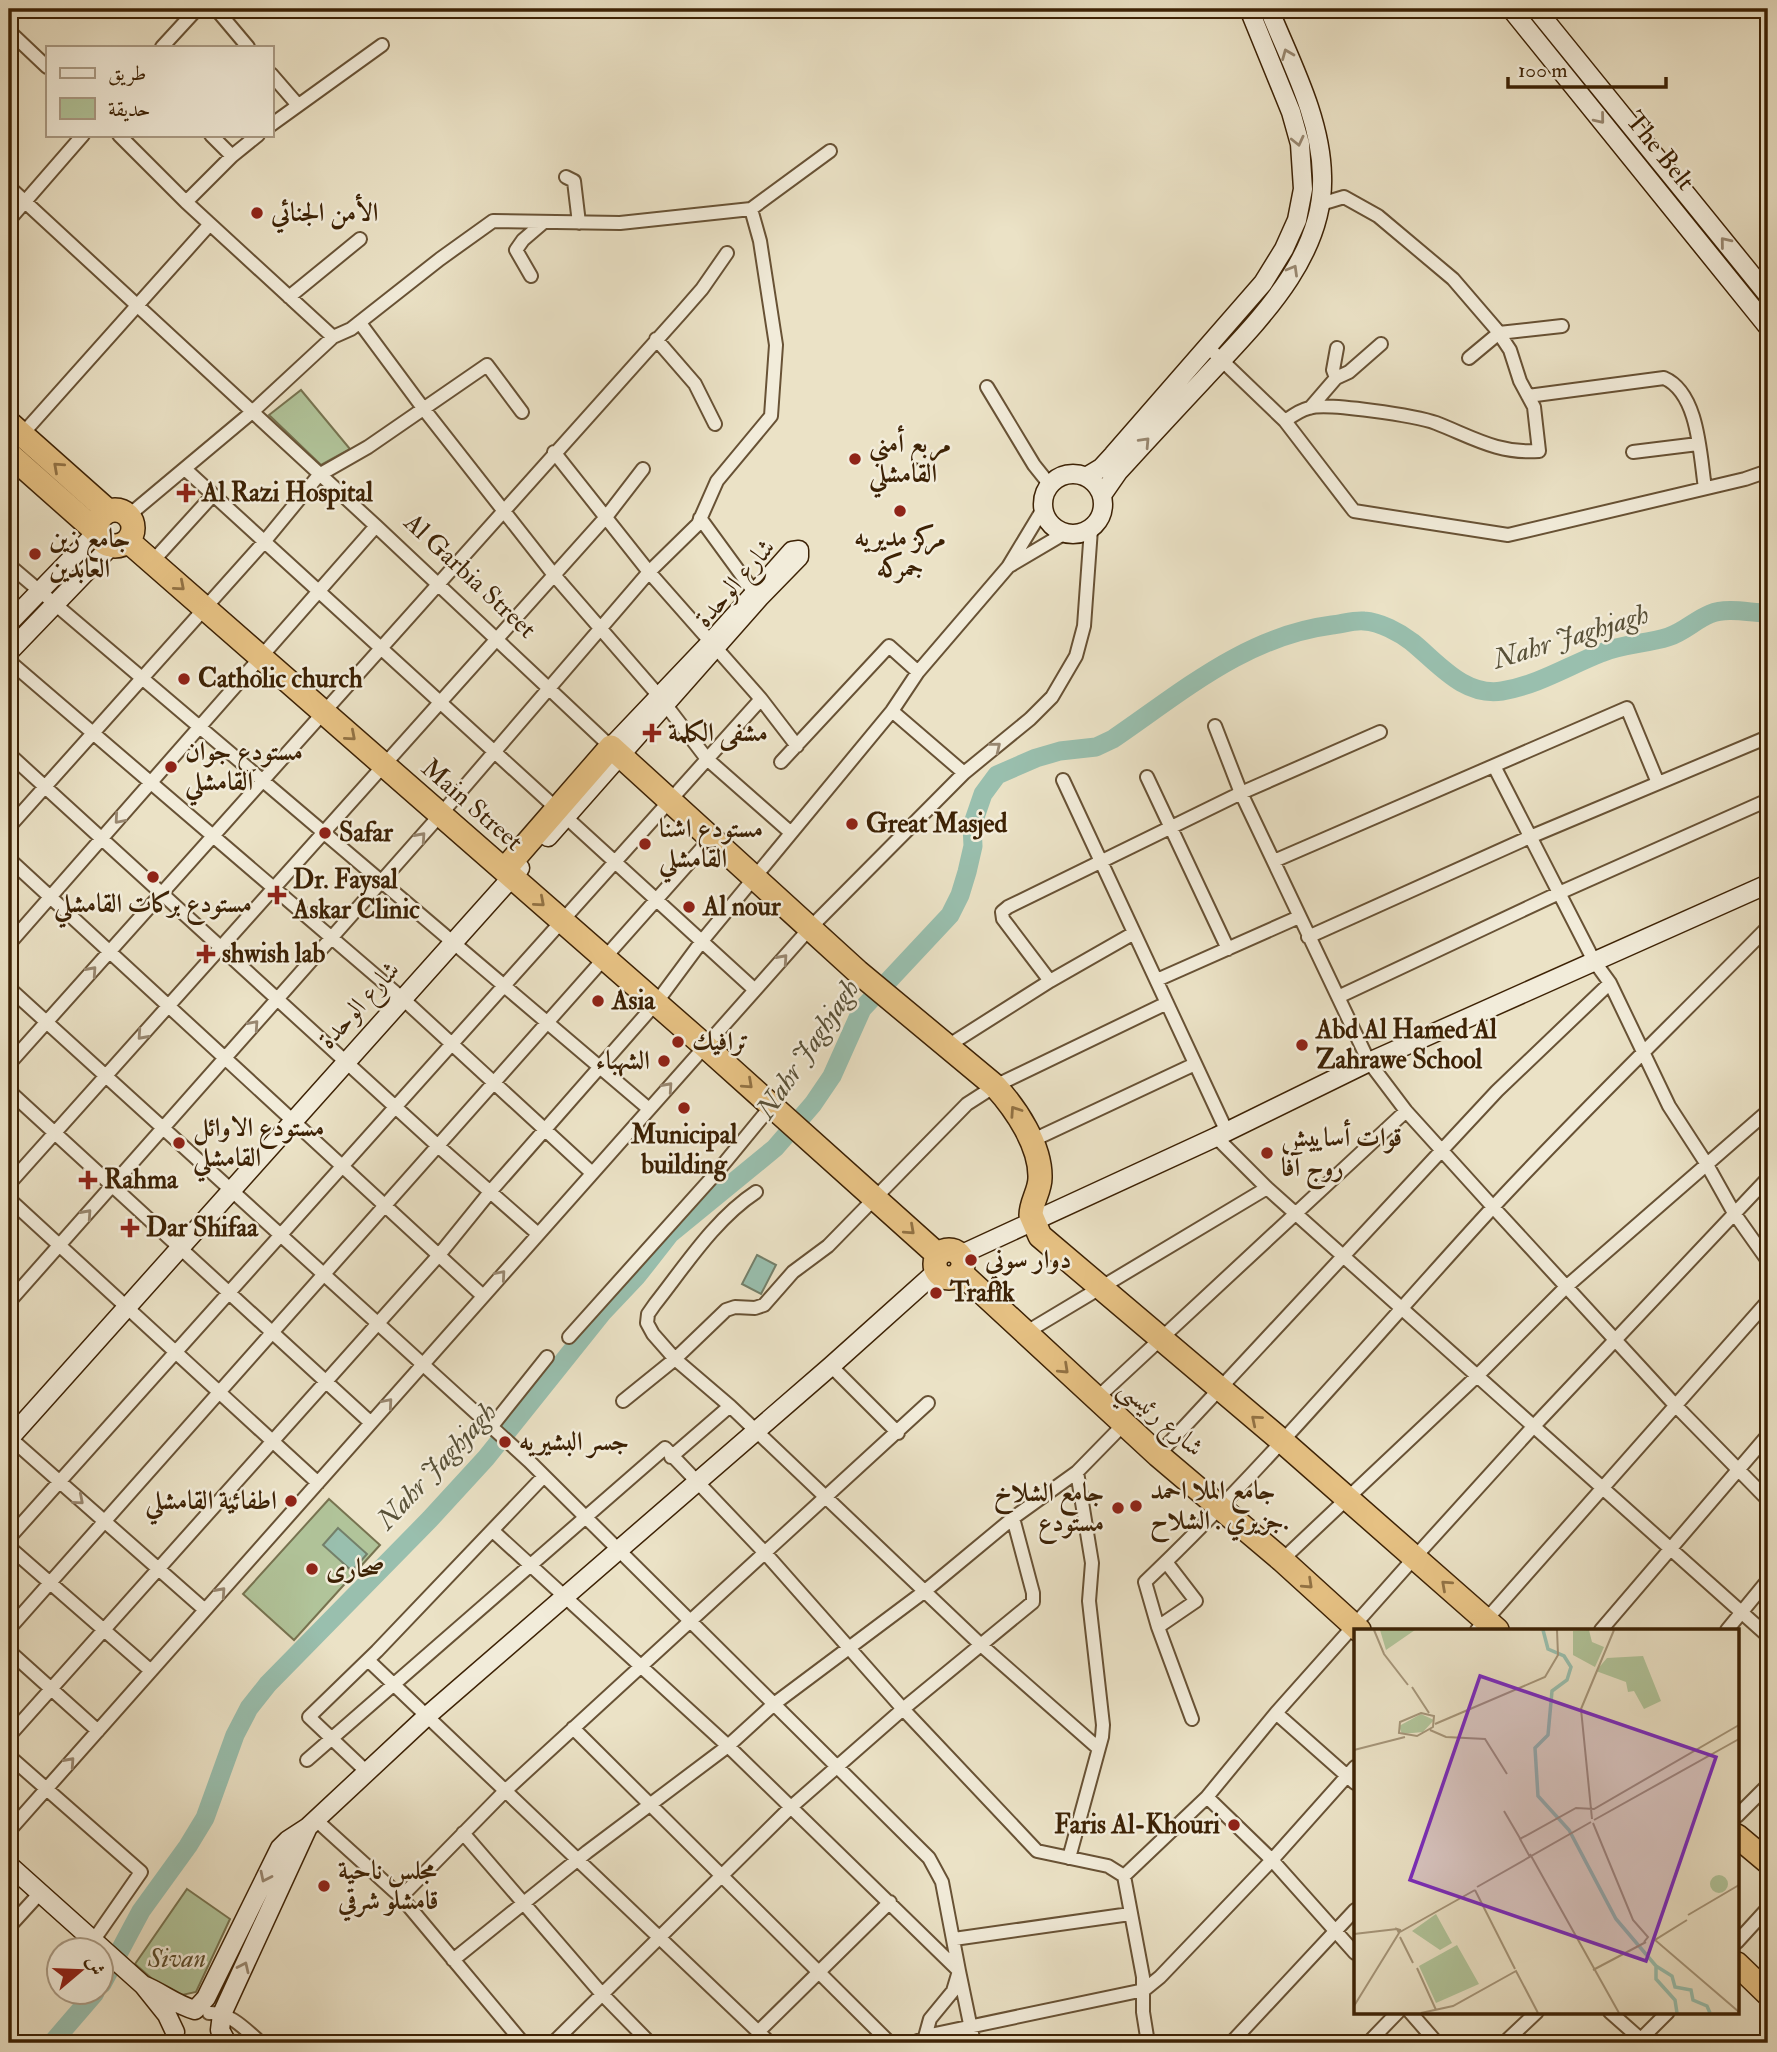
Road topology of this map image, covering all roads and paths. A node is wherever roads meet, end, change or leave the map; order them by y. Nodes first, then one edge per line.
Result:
1 (197, 9) edge
2 (216, 9) edge
3 (1249, 9) edge
4 (1269, 9) edge
5 (1510, 9) edge
6 (1536, 9) edge
7 (9, 31) edge
8 (382, 45) dead end
9 (163, 46) edge
10 (247, 46) edge
11 (46, 66) edge
12 (273, 76) edge
13 (297, 104) junction
14 (273, 123) edge
15 (82, 136) edge
16 (120, 136) edge
17 (212, 136) edge
18 (257, 136) edge
19 (830, 151) dead end
20 (232, 156) junction
21 (566, 177) dead end
22 (9, 187) edge
23 (25, 201) junction
24 (186, 202) junction
25 (1321, 204) junction
26 (751, 209) junction
27 (9, 220) edge
28 (544, 222) junction
29 (579, 223) junction
30 (210, 224) junction
31 (360, 239) dead end
32 (727, 253) dead end
33 (531, 276) dead end
34 (1768, 295) edge
35 (289, 297) junction
36 (137, 306) junction
37 (360, 323) junction
38 (1562, 326) dead end
39 (1768, 327) edge
40 (1499, 334) junction
41 (333, 337) junction
42 (656, 340) junction
43 (1381, 344) dead end
44 (1336, 348) dead end
45 (1216, 354) junction
46 (1469, 358) dead end
47 (1336, 377) junction
48 (986, 387) dead end
49 (1528, 396) junction
50 (1311, 407) junction
51 (423, 408) junction
52 (522, 412) dead end
53 (251, 413) junction
54 (1285, 421) junction
55 (715, 424) dead end
56 (12, 440) edge
57 (1698, 444) junction
58 (554, 452) junction
59 (1633, 452) dead end
60 (185, 469) junction
61 (643, 470) dead end
62 (1768, 471) edge
63 (319, 475) junction
64 (1086, 477) junction
65 (1050, 485) junction
66 (1705, 488) junction
67 (213, 495) junction
68 (1102, 495) junction
69 (1043, 509) junction
70 (502, 510) junction
71 (118, 514) junction
72 (606, 517) junction
73 (700, 518) junction
74 (376, 526) junction
75 (1091, 529) junction
76 (1065, 533) junction
77 (112, 540) junction
78 (264, 542) junction
79 (152, 562) junction
80 (9, 565) edge
81 (1008, 567) junction
82 (649, 572) junction
83 (554, 575) junction
84 (436, 584) junction
85 (40, 591) junction
86 (319, 592) junction
87 (754, 592) junction
88 (55, 604) junction
89 (206, 608) junction
90 (9, 623) edge
91 (600, 628) junction
92 (496, 640) junction
93 (713, 646) junction
94 (380, 648) junction
95 (9, 652) edge
96 (262, 658) junction
97 (9, 661) edge
98 (918, 672) junction
99 (143, 678) junction
100 (548, 688) junction
101 (761, 699) junction
102 (662, 701) junction
103 (440, 702) junction
104 (323, 711) junction
105 (892, 711) junction
106 (1215, 726) dead end
107 (200, 727) junction
108 (1380, 732) dead end
109 (93, 733) junction
110 (1768, 737) edge
111 (797, 746) junction
112 (493, 751) junction
113 (615, 751) junction
114 (9, 754) edge
115 (707, 759) junction
116 (781, 762) dead end
117 (384, 765) junction
118 (1494, 766) junction
119 (964, 773) junction
120 (1147, 777) dead end
121 (262, 780) junction
122 (1063, 780) dead end
123 (151, 783) junction
124 (1658, 783) junction
125 (45, 787) junction
126 (1241, 793) junction
127 (1768, 800) edge
128 (670, 801) junction
129 (441, 814) junction
130 (561, 814) junction
131 (9, 827) edge
132 (1170, 827) junction
133 (323, 832) junction
134 (790, 832) junction
135 (212, 835) junction
136 (1530, 837) junction
137 (711, 838) junction
138 (102, 839) junction
139 (9, 859) edge
140 (1101, 860) junction
141 (1274, 861) junction
142 (615, 862) junction
143 (508, 873) junction
144 (755, 878) junction
145 (382, 881) junction
146 (1768, 884) edge
147 (274, 888) junction
148 (161, 893) junction
149 (1559, 893) junction
150 (50, 897) junction
151 (656, 900) junction
152 (1299, 917) junction
153 (562, 921) junction
154 (1768, 927) edge
155 (810, 928) junction
156 (1134, 933) junction
157 (1308, 937) junction
158 (331, 938) junction
159 (449, 939) junction
160 (702, 942) junction
161 (9, 944) edge
162 (220, 947) junction
163 (1228, 949) junction
164 (109, 951) junction
165 (604, 958) junction
166 (1594, 961) junction
167 (1157, 980) junction
168 (1050, 981) junction
169 (1610, 983) junction
170 (504, 986) junction
171 (9, 988) edge
172 (755, 990) junction
173 (399, 995) junction
174 (1338, 997) junction
175 (277, 999) junction
176 (656, 1003) junction
177 (1167, 1003) junction
178 (168, 1006) junction
179 (46, 1022) junction
180 (547, 1022) junction
181 (452, 1044) junction
182 (705, 1046) junction
183 (946, 1047) junction
184 (1643, 1052) junction
185 (225, 1058) junction
186 (342, 1059) junction
187 (1369, 1062) junction
188 (9, 1064) edge
189 (1195, 1064) junction
190 (600, 1067) junction
191 (106, 1076) junction
192 (494, 1083) junction
193 (995, 1086) junction
194 (9, 1091) edge
195 (395, 1107) junction
196 (649, 1109) junction
197 (775, 1109) junction
198 (1406, 1111) junction
199 (1768, 1111) edge
200 (290, 1118) junction
201 (163, 1128) junction
202 (545, 1130) junction
203 (54, 1133) junction
204 (1222, 1134) junction
205 (1031, 1141) junction
206 (438, 1146) junction
207 (1442, 1150) junction
208 (1706, 1163) junction
209 (342, 1166) junction
210 (592, 1173) junction
211 (1768, 1178) edge
212 (9, 1184) edge
213 (112, 1185) junction
214 (228, 1187) junction
215 (1267, 1188) junction
216 (490, 1192) junction
217 (756, 1192) dead end
218 (874, 1198) junction
219 (9, 1199) edge
220 (385, 1205) junction
221 (1493, 1207) junction
222 (1295, 1213) junction
223 (1734, 1213) junction
224 (1032, 1221) junction
225 (281, 1234) junction
226 (538, 1234) junction
227 (59, 1245) junction
228 (176, 1245) junction
229 (439, 1255) junction
230 (1343, 1255) junction
231 (1768, 1261) edge
232 (949, 1263) junction
233 (324, 1274) junction
234 (1566, 1287) junction
235 (1103, 1288) junction
236 (229, 1293) junction
237 (483, 1296) junction
238 (1768, 1301) edge
239 (9, 1302) edge
240 (123, 1305) junction
241 (1402, 1310) junction
242 (378, 1323) junction
243 (272, 1332) junction
244 (1025, 1333) junction
245 (569, 1337) dead end
246 (1161, 1338) junction
247 (1615, 1339) junction
248 (175, 1353) junction
249 (547, 1357) dead end
250 (675, 1359) junction
251 (424, 1363) junction
252 (831, 1366) junction
253 (1477, 1376) junction
254 (326, 1382) junction
255 (1220, 1389) junction
256 (218, 1393) junction
257 (1096, 1399) junction
258 (624, 1401) dead end
259 (928, 1403) dead end
260 (1675, 1405) junction
261 (730, 1406) junction
262 (371, 1423) junction
263 (1124, 1424) junction
264 (9, 1426) edge
265 (1533, 1427) junction
266 (496, 1430) junction
267 (756, 1432) junction
268 (898, 1433) junction
269 (1768, 1435) edge
270 (9, 1438) edge
271 (1282, 1441) junction
272 (272, 1442) junction
273 (1158, 1455) junction
274 (671, 1457) junction
275 (1737, 1469) junction
276 (1077, 1472) junction
277 (544, 1476) junction
278 (59, 1482) junction
279 (318, 1483) junction
280 (696, 1483) junction
281 (1601, 1488) junction
282 (826, 1496) junction
283 (1347, 1499) junction
284 (1768, 1500) edge
285 (1220, 1506) junction
286 (586, 1516) junction
287 (1013, 1518) junction
288 (104, 1522) junction
289 (493, 1531) junction
290 (9, 1538) edge
291 (9, 1547) edge
292 (619, 1549) junction
293 (1670, 1549) junction
294 (766, 1554) junction
295 (1415, 1557) junction
296 (1282, 1560) junction
297 (1166, 1562) junction
298 (531, 1566) junction
299 (158, 1569) junction
300 (1768, 1580) edge
301 (50, 1583) junction
302 (925, 1591) junction
303 (565, 1596) junction
304 (205, 1610) junction
305 (1741, 1612) junction
306 (690, 1620) junction
307 (1158, 1627) junction
308 (1487, 1627) edge
309 (9, 1629) edge
310 (104, 1629) junction
311 (1357, 1629) edge
312 (1602, 1629) edge
313 (1728, 1629) edge
314 (1354, 1632) edge
315 (1768, 1636) edge
316 (982, 1645) junction
317 (849, 1648) junction
318 (9, 1651) edge
319 (368, 1660) junction
320 (642, 1666) junction
321 (151, 1671) junction
322 (393, 1686) junction
323 (51, 1689) junction
324 (774, 1704) junction
325 (903, 1709) junction
326 (1276, 1713) junction
327 (427, 1716) junction
328 (1192, 1719) dead end
329 (573, 1728) junction
330 (98, 1731) junction
331 (9, 1736) edge
332 (331, 1740) junction
333 (728, 1746) junction
334 (1098, 1748) junction
335 (9, 1756) edge
336 (307, 1760) dead end
337 (837, 1766) junction
338 (368, 1773) junction
339 (1353, 1775) edge
340 (1768, 1784) edge
341 (46, 1789) junction
342 (505, 1791) junction
343 (1206, 1797) junction
344 (650, 1804) junction
345 (790, 1808) junction
346 (1738, 1815) edge
347 (312, 1823) junction
348 (9, 1831) edge
349 (463, 1833) junction
350 (1738, 1837) edge
351 (1069, 1858) junction
352 (578, 1860) junction
353 (1272, 1860) junction
354 (1768, 1861) edge
355 (9, 1865) edge
356 (1124, 1876) junction
357 (722, 1877) junction
358 (40, 1893) junction
359 (401, 1897) junction
360 (890, 1902) junction
361 (522, 1903) junction
362 (1768, 1908) edge
363 (1354, 1911) edge
364 (1130, 1914) junction
365 (9, 1927) edge
366 (1335, 1931) junction
367 (88, 1937) edge
368 (100, 1937) edge
369 (660, 1938) junction
370 (954, 1939) junction
371 (1738, 1941) edge
372 (1354, 1952) edge
373 (453, 1960) junction
374 (116, 1961) edge
375 (1738, 1965) edge
376 (959, 1971) junction
377 (818, 1972) junction
378 (143, 1985) junction
379 (1144, 1990) junction
380 (601, 1993) junction
381 (1768, 1994) edge
382 (1396, 2014) edge
383 (1412, 2014) edge
384 (1535, 2014) edge
385 (1612, 2014) edge
386 (1666, 2014) edge
387 (215, 2026) edge
388 (971, 2027) junction
389 (758, 2032) junction
390 (925, 2037) junction
391 (176, 2039) edge
392 (1641, 2042) edge
393 (261, 2043) edge
394 (523, 2043) edge
395 (553, 2043) edge
396 (650, 2043) edge
397 (770, 2043) edge
398 (890, 2043) edge
399 (913, 2043) edge
400 (974, 2043) edge
401 (1148, 2043) edge
402 (1231, 2043) edge
403 (1368, 2043) edge
404 (1437, 2043) edge
405 (1504, 2043) edge

1 - 9 street
2 - 10 street
3 -> 45 street
25 -> 4 street
5 -> 39 street, The Belt
34 -> 6 street, The Belt
7 - 11 street
8 - 13 street
12 - 13 street
13 - 14 street
15 - 23 street
16 - 24 street
17 - 20 street
18 - 20 street
19 - 26 street
20 - 24 street
21 - 29 street
22 - 23 street, Al Garbia Street
23 - 27 street
23 - 36 street, Al Garbia Street
24 - 30 street
25 - 40 street
45 -> 25 street
26 - 29 street
26 - 73 street
28 - 29 street
28 - 33 street
28 - 37 street
30 - 35 street
30 - 36 street
31 - 35 street
32 - 42 street
35 - 41 street
36 - 53 street, Al Garbia Street
36 - 56 street
37 - 41 street
37 - 51 street
38 - 40 street
40 - 46 street
40 - 49 street
41 - 53 street
42 - 55 street
42 - 58 street
43 - 47 street
44 - 47 street
45 - 54 street
45 - 64 street
68 -> 45 street
47 - 50 street
48 - 65 street
49 - 50 street
49 - 57 street
50 - 54 street
51 - 52 street
51 - 63 street
51 - 70 street
53 - 60 street
53 - 63 street, Al Garbia Street
54 - 66 street
71 -> 56 highway
56 - 77 highway, Main Street
57 - 59 street
57 - 66 street
58 - 70 street
58 - 72 street
60 - 67 street
60 - 71 street
61 - 72 street
62 - 66 street
63 - 74 street, Al Garbia Street
63 - 78 street
64 - 65 street
64 - 68 street
65 - 69 street
67 - 78 street
67 - 79 street
68 - 75 street
69 - 76 street
69 - 81 street
70 - 83 street
70 - 84 street
71 - 77 highway
71 - 77 highway
72 - 82 street
72 - 83 street
73 - 82 street
73 - 87 street
74 - 84 street, Al Garbia Street
74 - 86 street
75 - 76 street
119 -> 75 street
76 - 81 street
77 - 79 highway, Main Street
77 - 85 street
77 - 88 street
78 - 86 street
78 - 89 street
79 -> 89 highway, Main Street
80 - 85 street
81 - 98 street
82 - 91 street
82 - 93 street
83 - 91 street
83 - 92 street
84 - 92 street, Al Garbia Street
84 - 94 street
85 - 88 street
85 - 90 street
86 - 94 street
86 - 96 street
87 - 93 street, شارع الوحدة
87 - 93 street, شارع الوحدة
88 - 95 street
88 - 99 street
89 - 96 highway, Main Street
89 - 99 street
91 - 100 street
91 - 102 street
92 - 100 street, Al Garbia Street
92 - 103 street
93 - 101 street
93 - 102 street, شارع الوحدة
94 - 103 street
94 - 104 street
96 - 104 highway, Main Street
96 - 107 street
97 - 109 street
98 - 105 street
98 - 111 street
99 - 107 street
99 - 109 street
100 - 112 street
100 - 113 street, Al Garbia Street
101 - 111 street
101 - 115 street
102 - 113 street, شارع الوحدة
102 - 115 street
103 - 112 street
103 - 117 street
104 -> 117 highway, Main Street
104 - 121 street
105 - 119 street
105 - 134 street
106 - 126 street
107 - 121 street
107 - 123 street
108 - 126 street
109 - 123 street
109 - 125 street
110 - 124 street
111 - 116 street
112 - 129 street
112 - 130 street
113 - 128 highway, Al Garbia Street
113 - 130 highway, شارع الوحدة
114 - 125 street
115 - 128 street
115 - 134 street
117 - 129 highway, Main Street
117 - 133 street
118 - 124 street
118 - 136 street
118 - 141 street
119 - 155 street
120 - 132 street
121 - 133 street
121 - 135 street
122 - 140 street
123 - 135 street
123 -> 138 street
124 - 136 street
125 - 131 street
125 - 138 street
126 - 132 street
126 - 141 street
127 - 149 street
128 - 137 highway, Al Garbia Street
128 - 142 street
129 - 143 highway, Main Street
145 -> 129 street
130 - 142 street
130 - 143 highway, شارع الوحدة
132 - 140 street
132 - 163 street
133 - 145 street
133 - 147 street
134 - 144 street
135 - 147 street
135 - 148 street
136 - 149 street
136 - 157 street
137 - 144 highway, Al Garbia Street
137 - 151 street
138 - 148 street
138 - 150 street
139 - 150 street
140 - 156 street
140 - 168 street
141 - 152 street
142 - 151 street
142 - 153 street
143 -> 153 highway, Main Street
143 - 159 street, شارع الوحدة
144 - 155 highway, Al Garbia Street
144 - 160 street
145 - 158 street
145 - 159 street
146 - 166 street
147 - 158 street
147 - 162 street
148 - 162 street
148 - 164 street
149 - 166 street
149 - 174 street
150 - 161 street
150 - 164 street
151 - 160 street
151 - 165 street
152 - 157 street
152 - 163 street
153 - 165 highway, Main Street
153 - 170 street
154 - 184 street
172 -> 155 street
155 - 183 highway, Al Garbia Street
156 - 167 street
156 - 168 street
157 - 174 street
158 - 173 street
158 - 175 street
159 - 170 street
159 - 173 street, شارع الوحدة
160 - 172 street
160 - 176 street
162 - 175 street
162 - 178 street
163 - 167 street
164 - 178 street
179 -> 164 street
165 - 176 highway, Main Street
165 - 180 street
166 - 169 street
166 - 187 street
167 - 177 street
168 - 183 street
169 - 184 street
169 - 207 street
170 - 180 street
170 - 181 street
171 - 179 street
172 - 182 street
173 - 181 street
173 - 186 street, شارع الوحدة
174 - 187 street
185 -> 175 street
175 - 186 street
176 - 182 highway, Main Street
176 - 190 street
177 - 189 street
177 - 193 street
178 - 185 street
178 -> 191 street
179 - 188 street
179 - 191 street
180 - 190 street
180 - 192 street
181 - 192 street
181 - 195 street
196 -> 182 street
182 -> 197 highway, Main Street
183 - 193 highway, Al Garbia Street
184 - 208 street
184 - 221 street
185 - 200 street
185 - 201 street
186 - 195 street
186 - 200 street, شارع الوحدة
187 - 198 street
187 - 204 street
189 - 204 street
189 - 205 street
190 - 196 street
190 - 202 street
191 - 201 street
191 - 203 street
192 - 202 street
192 - 206 street
205 -> 193 highway, Al Garbia Street
193 - 218 street
194 - 203 street
195 - 206 street
195 - 209 street
196 - 210 street
197 - 218 highway, شارع رئيسي
197 - 245 street
198 - 207 street
198 - 222 street
199 - 208 street
200 - 209 street
200 - 214 street, شارع الوحدة
201 - 213 street
201 - 214 street
202 - 210 street
202 - 216 street
203 - 212 street
203 - 213 street
204 - 215 street
204 - 224 street
205 - 224 highway, Al Garbia Street
206 - 216 street
206 - 220 street
207 - 221 street
207 - 230 street
208 - 223 street
208 - 234 street
209 - 220 street
209 - 225 street
210 - 226 street
211 - 223 street
227 -> 213 street
213 - 228 street
214 - 225 street
214 - 228 street, شارع الوحدة
215 - 222 street
215 - 235 street
216 - 226 street
216 - 229 street
217 - 250 street
218 -> 232 highway, شارع رئيسي
218 - 250 street
219 - 227 street
220 - 229 street
220 - 233 street
221 - 234 street
221 - 241 street
222 - 230 street
222 - 246 street
223 - 231 street
223 - 247 street
224 - 232 street
224 - 235 highway
225 - 233 street
225 - 236 street
237 -> 226 street
227 - 239 street
227 - 240 street
228 - 236 street
228 - 240 street, شارع الوحدة
229 - 237 street
229 - 242 street
230 - 241 street
230 - 255 street
232 - 244 highway, شارع رئيسي
232 - 252 street
233 - 242 street
233 - 243 street
234 - 247 street
234 - 253 street
235 - 244 street
235 - 246 highway
236 - 243 street
236 - 248 street
237 - 251 street
238 - 260 street
240 - 248 street
240 - 264 street, شارع الوحدة
240 - 270 street, شارع الوحدة
241 - 253 street
241 - 271 street
242 - 251 street
242 - 254 street
243 - 254 street
243 - 256 street
244 -> 257 highway, شارع رئيسي
246 - 255 highway
246 - 257 street
247 - 260 street
247 - 265 street
248 - 256 street
248 - 278 street
249 - 266 street
250 - 258 street
250 - 261 street
262 -> 251 street
251 - 266 street
252 - 267 street
252 - 268 street
253 - 265 street
253 - 283 street
254 - 262 street
254 - 272 street
271 -> 255 highway
255 - 273 street
256 - 272 street
256 - 288 street
257 - 263 highway, شارع رئيسي
259 - 268 street
260 - 275 street
260 - 281 street
261 - 267 street
261 - 274 street
262 - 279 street
263 - 273 highway, شارع رئيسي
263 - 276 street
265 - 281 street
265 - 295 street
266 - 277 street
267 - 280 street
267 - 282 street
268 - 282 street
269 - 275 street
270 - 278 street
271 - 283 highway
271 - 285 street
272 - 279 street
272 - 299 street
273 - 285 highway, شارع رئيسي
274 - 280 street
274 - 286 street
275 - 284 street
275 - 293 street
276 - 287 street
276 - 334 street
277 - 286 street
277 - 289 street
278 -> 288 street
278 - 290 street
304 -> 279 street
280 - 292 street
280 - 294 street
281 - 293 street
281 - 308 street
282 - 294 street
282 - 302 street
283 - 295 highway
283 - 296 street
285 - 296 highway, شارع رئيسي
285 - 297 street
286 - 292 street
286 - 298 street
287 - 302 street
287 - 316 street
288 - 299 street
288 - 301 street
289 - 298 street
289 - 319 street
291 - 301 street
292 - 303 street
292 - 306 street
293 - 305 street
293 - 312 street
294 - 306 street
294 - 317 street
308 -> 295 highway
295 - 311 street
296 -> 311 highway, شارع رئيسي
297 - 307 street
297 - 307 street
298 - 303 street
298 - 322 street
299 - 304 street
299 - 310 street
300 - 305 street
301 - 309 street
301 - 310 street
302 - 316 street
302 - 317 street
303 - 320 street
303 - 327 street
304 - 321 street
305 - 313 street
305 - 315 street
306 - 320 street
306 - 324 street
307 - 328 street
310 - 321 street
310 - 323 street
314 - 326 street
316 - 325 street
316 - 334 street
317 - 324 street
317 - 325 street
318 - 323 street
319 - 322 street
319 - 332 street
320 - 329 street
320 - 333 street
321 - 330 street
322 - 327 street
322 - 332 street
323 - 330 street
323 - 331 street
324 - 333 street
324 - 337 street
325 - 337 street
325 - 351 street
326 - 339 street
326 - 343 street
327 - 338 street
327 - 342 street
329 - 342 street
329 - 344 street
341 -> 330 street
332 - 336 street
332 - 338 street
333 - 344 street
333 - 345 street
334 - 351 street
335 - 341 street
337 - 345 street
337 - 370 street
338 - 347 street
339 - 353 street
340 - 346 street
341 - 348 street
341 - 368 street
342 - 349 street
342 - 352 street
343 - 353 street
343 - 356 street
344 - 352 street
344 - 357 street
345 - 357 street
345 - 360 street
347 - 359 street
387 -> 347 street
347 -> 387 street
349 - 359 street
349 - 361 street
350 - 354 highway
351 - 356 street
352 - 361 street
352 - 369 street
353 - 366 street
353 - 379 street
355 - 358 street
356 - 364 street
357 - 369 street
357 - 377 street
358 - 365 street
358 - 367 street
359 - 373 street
360 - 376 street
360 - 377 street
361 - 373 street
361 - 380 street
362 - 371 street
363 - 366 street
364 - 370 street
364 - 379 street
366 - 372 street
366 - 402 street
369 - 380 street
369 - 389 street
370 - 376 street
373 - 394 street
374 - 378 street
375 - 381 highway
376 - 388 street
376 - 390 street
377 - 389 street
377 - 398 street
378 - 387 street
378 - 391 street
379 - 388 street
379 - 401 street
380 - 395 street
380 - 396 street
382 - 403 street
383 - 404 street
384 - 405 street
385 - 392 street
386 - 392 street
387 - 391 street
387 - 393 street
388 - 390 street
388 - 400 street
389 - 397 street
390 - 399 street

